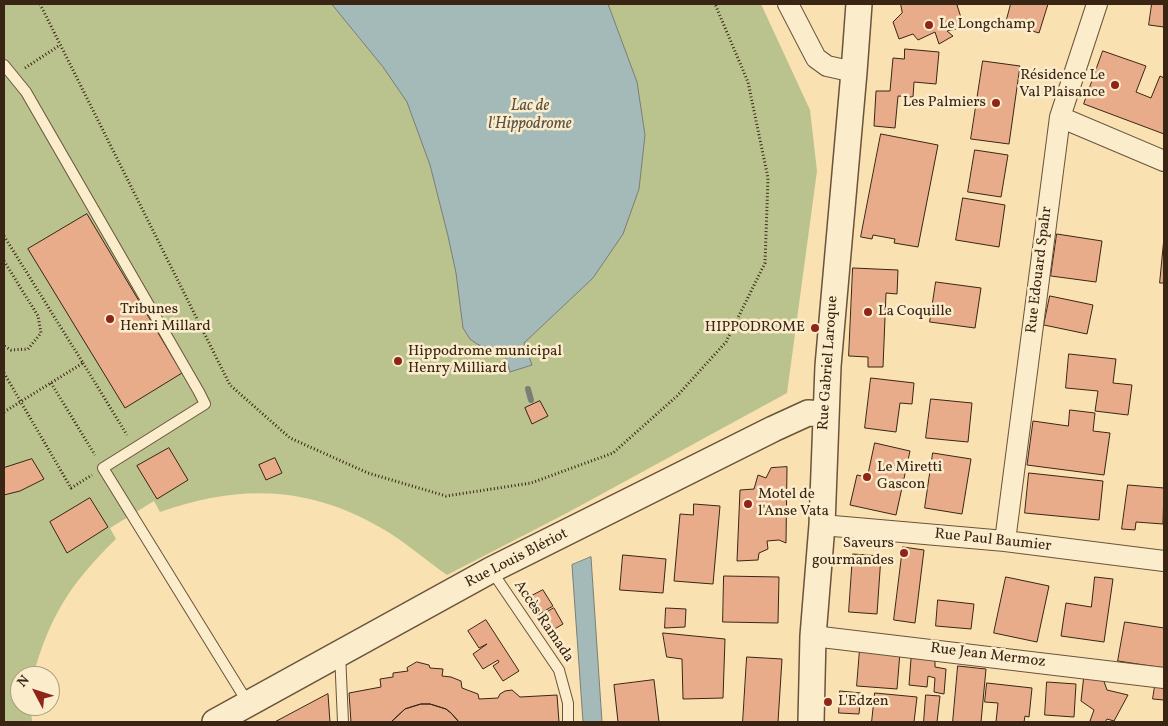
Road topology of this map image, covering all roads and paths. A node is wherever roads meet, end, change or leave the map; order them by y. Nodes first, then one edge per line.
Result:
1 (40, 4) edge
2 (715, 4) edge
3 (788, 4) edge
4 (858, 4) edge
5 (1097, 4) edge
6 (60, 45) junction
7 (4, 65) edge
8 (854, 72) junction
9 (14, 76) junction
10 (1060, 117) junction
11 (1164, 161) edge
12 (4, 236) edge
13 (4, 261) edge
14 (4, 346) edge
15 (83, 363) junction
16 (4, 374) edge
17 (51, 384) junction
18 (20, 401) junction
19 (4, 412) edge
20 (825, 414) junction
21 (128, 436) dead end
22 (103, 468) junction
23 (822, 525) junction
24 (1004, 541) junction
25 (1164, 561) edge
26 (490, 570) junction
27 (812, 636) junction
28 (340, 652) junction
29 (1164, 678) edge
30 (248, 703) junction
31 (215, 722) edge
32 (343, 722) edge
33 (568, 722) edge
34 (811, 722) edge

1 - 6 path
2 - 6 path
3 - 8 street
4 - 8 street, Rue Gabriel Laroque
5 - 10 street, Rue Edouard Spahr
6 - 9 path
7 - 9 lane
8 - 20 street, Rue Gabriel Laroque
9 - 22 lane
10 - 11 street
10 - 24 street, Rue Edouard Spahr
12 - 15 path
13 - 14 path
15 - 17 path
15 - 21 path
16 - 18 path
17 - 18 path
17 - 22 path
18 - 19 path
18 - 22 path
20 - 23 street, Rue Gabriel Laroque
20 - 26 street, Rue Louis Blériot
22 - 30 lane
23 - 24 street, Rue Paul Baumier
23 - 27 street, Rue Gabriel Laroque
24 - 25 street, Rue Paul Baumier
26 - 28 street, Rue Louis Blériot
26 - 33 lane, Accès Ramada
27 - 29 street, Rue Jean Mermoz
27 - 34 street, Rue Gabriel Laroque
28 - 30 street, Rue Louis Blériot
28 - 32 lane
30 - 31 street, Rue Louis Blériot

